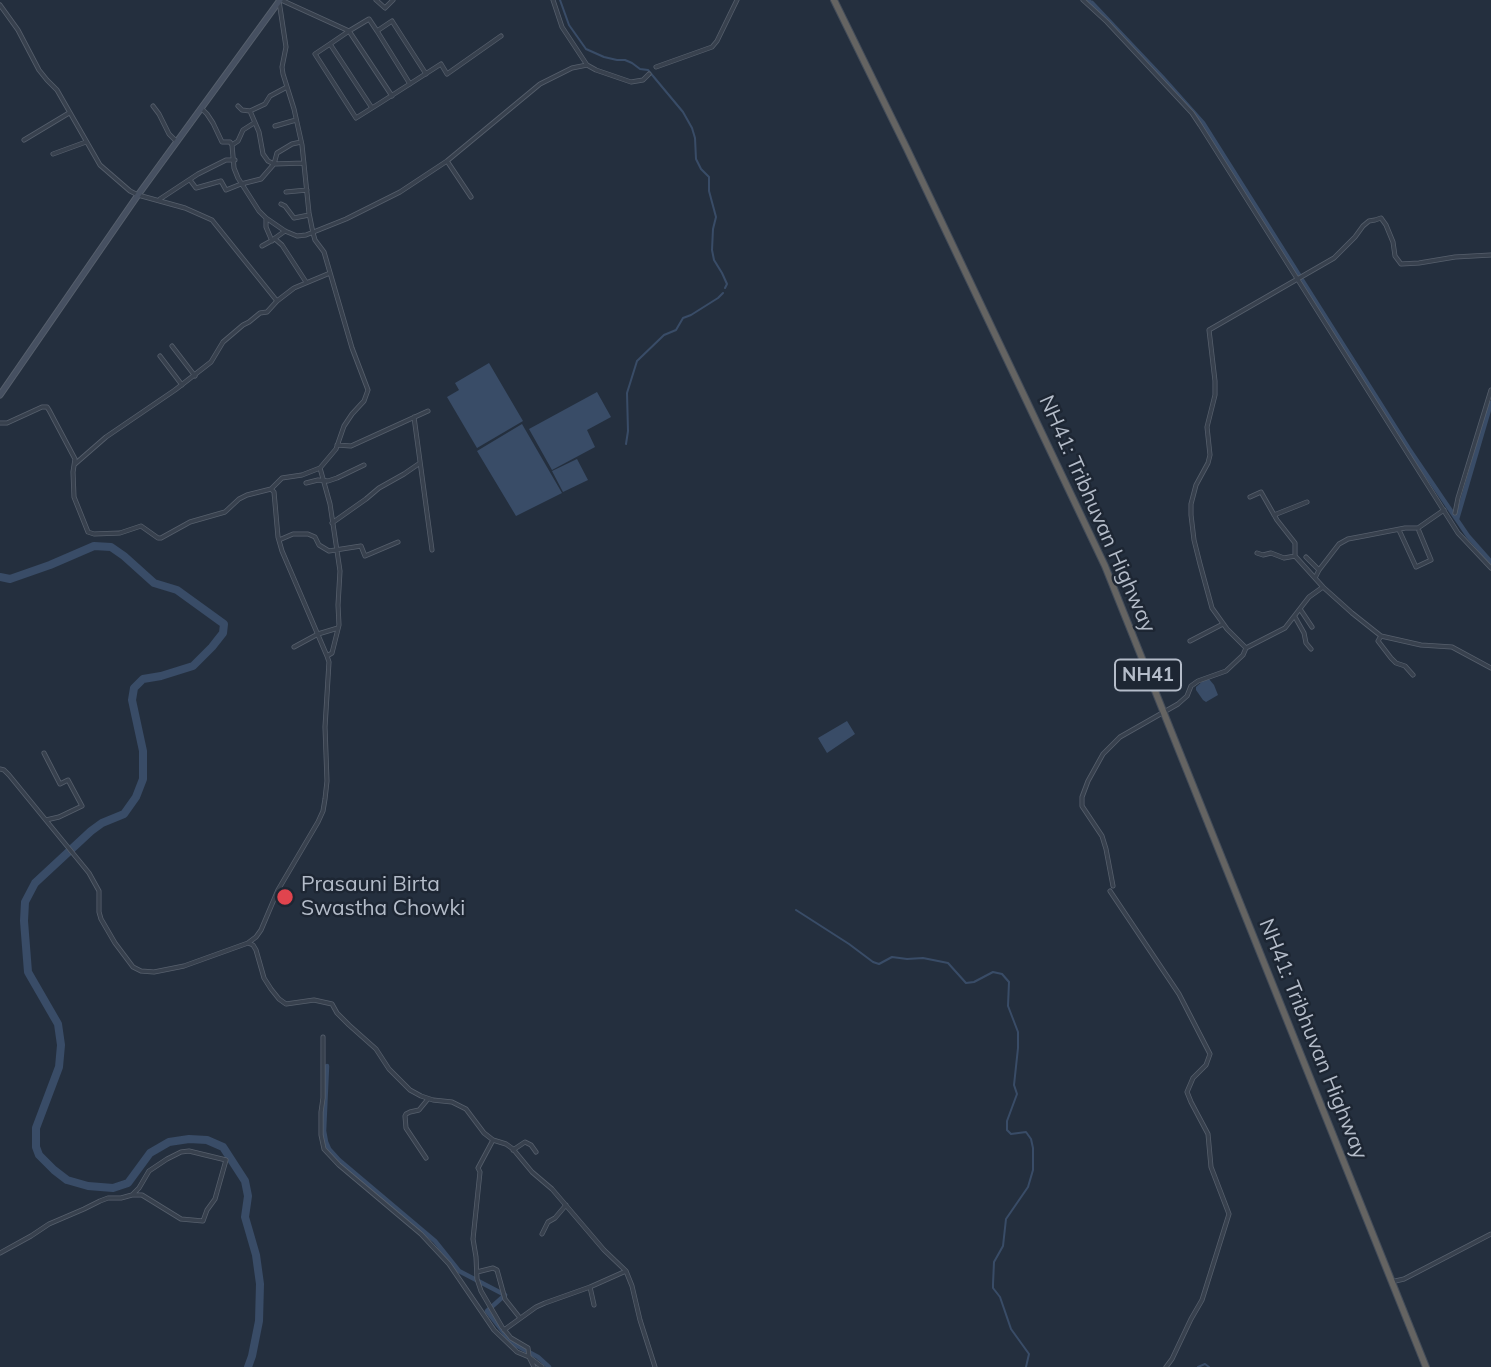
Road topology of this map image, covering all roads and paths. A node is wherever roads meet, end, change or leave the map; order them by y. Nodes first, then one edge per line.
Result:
1 (376, 0) edge
2 (393, 0) edge
3 (553, 0) edge
4 (737, 0) edge
5 (834, 0) edge
6 (1083, 0) edge
7 (280, 1) edge
8 (1, 8) edge
9 (349, 31) junction
10 (377, 31) junction
11 (501, 36) dead end
12 (330, 44) junction
13 (587, 65) junction
14 (656, 67) dead end
15 (426, 74) junction
16 (649, 74) dead end
17 (410, 84) junction
18 (287, 87) junction
19 (392, 96) junction
20 (153, 106) dead end
21 (238, 106) dead end
22 (201, 108) junction
23 (372, 108) junction
24 (250, 111) junction
25 (69, 113) junction
26 (296, 120) junction
27 (254, 123) junction
28 (275, 126) dead end
29 (24, 140) dead end
30 (86, 142) junction
31 (177, 142) junction
32 (301, 142) junction
33 (232, 145) junction
34 (53, 154) dead end
35 (234, 160) junction
36 (447, 161) junction
37 (304, 163) junction
38 (274, 164) junction
39 (190, 180) junction
40 (241, 184) junction
41 (307, 190) junction
42 (286, 192) dead end
43 (138, 195) junction
44 (471, 197) dead end
45 (159, 200) junction
46 (281, 204) dead end
47 (309, 215) junction
48 (266, 218) junction
49 (285, 231) junction
50 (313, 233) junction
51 (274, 240) junction
52 (262, 246) dead end
53 (1491, 255) edge
54 (330, 273) junction
55 (1297, 279) junction
56 (306, 283) junction
57 (277, 301) junction
58 (172, 346) dead end
59 (160, 356) dead end
60 (195, 376) junction
61 (182, 385) junction
62 (1491, 390) edge
63 (0, 395) edge
64 (428, 411) dead end
65 (414, 417) junction
66 (0, 423) edge
67 (337, 445) junction
68 (420, 463) junction
69 (75, 464) junction
70 (364, 465) dead end
71 (320, 468) junction
72 (323, 480) junction
73 (306, 483) dead end
74 (271, 489) junction
75 (1250, 497) dead end
76 (1307, 502) dead end
77 (1444, 510) junction
78 (1455, 513) dead end
79 (1274, 515) junction
80 (332, 523) junction
81 (1398, 530) junction
82 (1419, 531) dead end
83 (278, 540) junction
84 (398, 542) dead end
85 (432, 550) dead end
86 (336, 551) junction
87 (1257, 553) dead end
88 (1295, 556) junction
89 (1306, 557) dead end
90 (1491, 568) edge
91 (1319, 570) junction
92 (1315, 579) junction
93 (1322, 587) junction
94 (1300, 609) junction
95 (1295, 617) junction
96 (1223, 624) junction
97 (1312, 627) dead end
98 (338, 628) junction
99 (318, 634) junction
100 (1381, 636) junction
101 (1190, 640) dead end
102 (294, 647) dead end
103 (1246, 648) junction
104 (1311, 649) dead end
105 (327, 656) junction
106 (1491, 668) edge
107 (1413, 675) dead end
108 (1163, 712) junction
109 (44, 753) dead end
110 (0, 769) edge
111 (46, 820) junction
112 (1113, 886) dead end
113 (1110, 891) dead end
114 (248, 943) junction
115 (323, 1037) dead end
116 (428, 1099) junction
117 (493, 1140) junction
118 (513, 1150) junction
119 (536, 1152) dead end
120 (426, 1158) dead end
121 (132, 1195) junction
122 (566, 1205) junction
123 (542, 1234) dead end
124 (1491, 1234) edge
125 (0, 1252) edge
126 (477, 1272) junction
127 (626, 1272) junction
128 (1391, 1282) junction
129 (590, 1287) junction
130 (594, 1305) dead end
131 (520, 1318) junction
132 (504, 1330) junction
133 (529, 1357) junction
134 (534, 1367) edge
135 (542, 1367) edge
136 (655, 1367) edge
137 (1166, 1367) edge
138 (1426, 1367) edge

1 - 2 street
3 - 13 street
4 - 14 street
5 - 108 highway, NH41: Tribhuvan Highway / NH41
6 - 55 street
7 - 9 street
7 - 18 street
7 - 22 main road
8 - 25 street
9 - 10 street
9 - 12 street
9 - 19 street
10 - 15 street
10 - 17 street
11 - 15 street
12 - 23 street
12 - 23 street
13 - 16 street
13 - 36 street
15 - 17 street
17 - 19 street
18 - 24 street
18 - 26 street
19 - 23 street
20 - 31 street
21 - 24 street
22 - 31 main road
22 - 33 street
24 - 27 street
25 - 29 street
25 - 30 street
26 - 28 street
26 - 32 street
27 - 33 street
27 - 38 street
30 - 34 street
30 - 43 street
31 - 43 main road
32 - 37 street
32 - 38 street
33 - 35 street
35 - 39 street
35 - 40 street
36 - 44 street
36 - 50 street
37 - 38 street
37 - 41 street
38 - 40 street
39 - 40 street
39 - 45 street
40 - 48 street
41 - 42 street
41 - 47 street
43 - 45 street
43 - 63 main road
45 - 57 street
46 - 47 street
47 - 50 street
48 - 49 street
48 - 51 street
49 - 50 street
49 - 51 street
50 - 54 street
51 - 52 street
51 - 56 street
53 - 55 street
54 - 56 street
54 - 67 street
55 - 77 street
55 - 96 street
56 - 57 street
57 - 60 street
58 - 60 street
59 - 61 street
60 - 61 street
61 - 69 street
62 - 78 street
64 - 65 street
65 - 67 street
65 - 68 street
66 - 69 street
67 - 71 street
68 - 80 street
68 - 85 street
69 - 74 street
70 - 72 street
71 - 72 street
71 - 74 street
72 - 73 street
72 - 80 street
74 - 83 street
75 - 79 street
76 - 79 street
77 - 81 street
77 - 90 street
79 - 88 street
80 - 86 street
81 - 82 street
81 - 91 street
83 - 86 street
83 - 99 street
84 - 86 street
86 - 98 street
87 - 88 street
88 - 92 street
89 - 91 street
91 - 92 street
92 - 93 street
93 - 94 street
93 - 100 street
94 - 95 street
94 - 97 street
95 - 103 street
95 - 104 street
96 - 101 street
96 - 103 street
98 - 99 street
98 - 105 street
99 - 102 street
99 - 105 street
100 - 106 street
100 - 107 street
103 - 108 street
105 - 114 street
108 - 112 street
108 - 128 highway, NH41: Tribhuvan Highway / NH41
109 - 111 street
110 - 111 street
111 - 114 street
113 - 137 street
114 - 116 street
115 - 133 street
116 - 117 street
116 - 120 street
117 - 118 street
117 - 126 street
118 - 119 street
118 - 122 street
121 - 121 street
121 - 125 street
122 - 123 street
122 - 127 street
124 - 128 street
126 - 131 street
126 - 132 street
127 - 129 street
127 - 136 street
128 - 138 highway, NH41: Tribhuvan Highway / NH41
129 - 130 street
129 - 131 street
131 - 132 street
132 - 133 street
133 - 134 street
133 - 135 street

